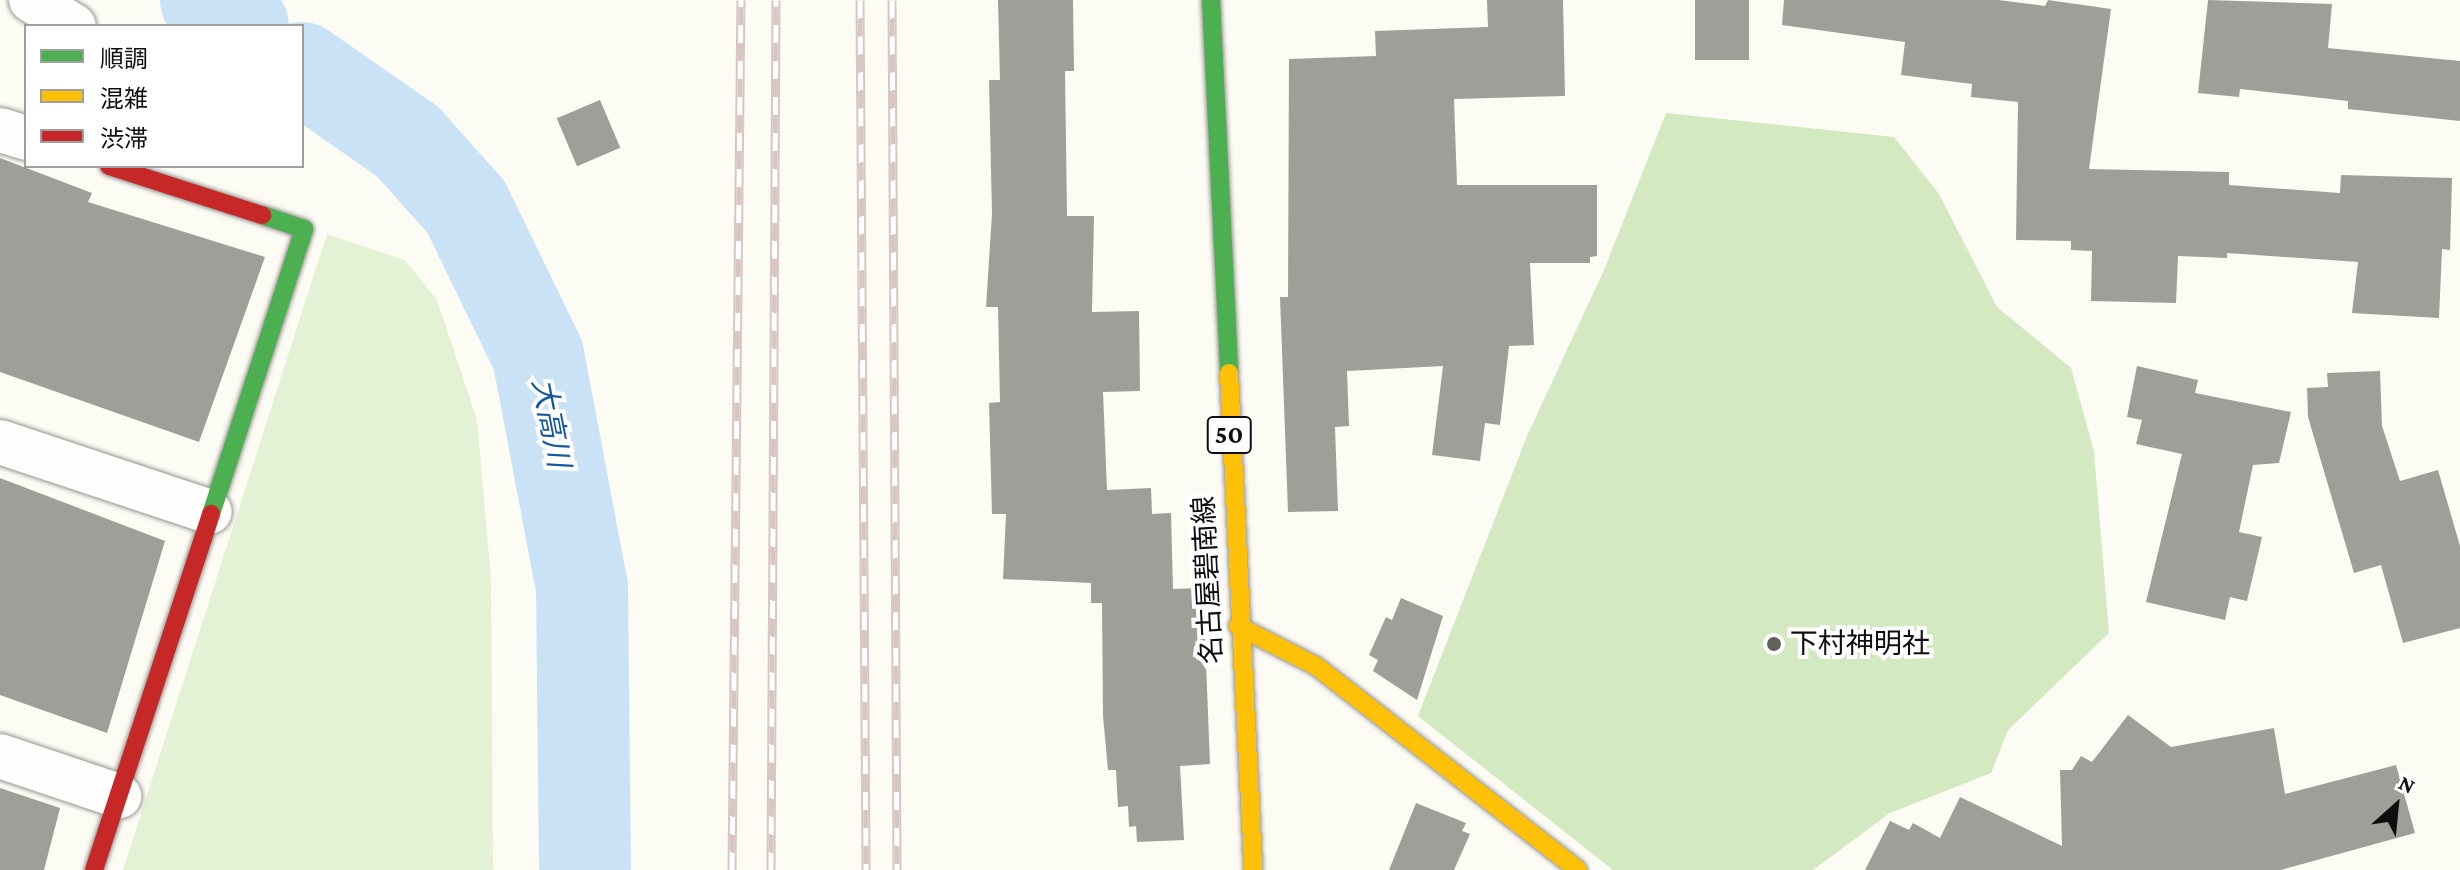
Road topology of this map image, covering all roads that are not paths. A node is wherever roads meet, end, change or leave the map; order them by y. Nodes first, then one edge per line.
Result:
1 (31, 0) edge
2 (1211, 0) edge
3 (71, 24) edge
4 (0, 130) edge
5 (24, 137) edge
6 (117, 168) edge
7 (0, 442) edge
8 (210, 512) junction
9 (1238, 626) junction
10 (0, 756) edge
11 (119, 796) junction
12 (94, 870) edge
13 (1253, 870) edge
14 (1578, 870) edge

1 - 3 street
2 - 9 street, 名古屋碧南線 / 50
4 - 5 street
6 - 8 street
7 - 8 street
8 - 11 street
9 - 13 street, 名古屋碧南線 / 50
9 - 14 street
10 - 11 street
11 - 12 street

